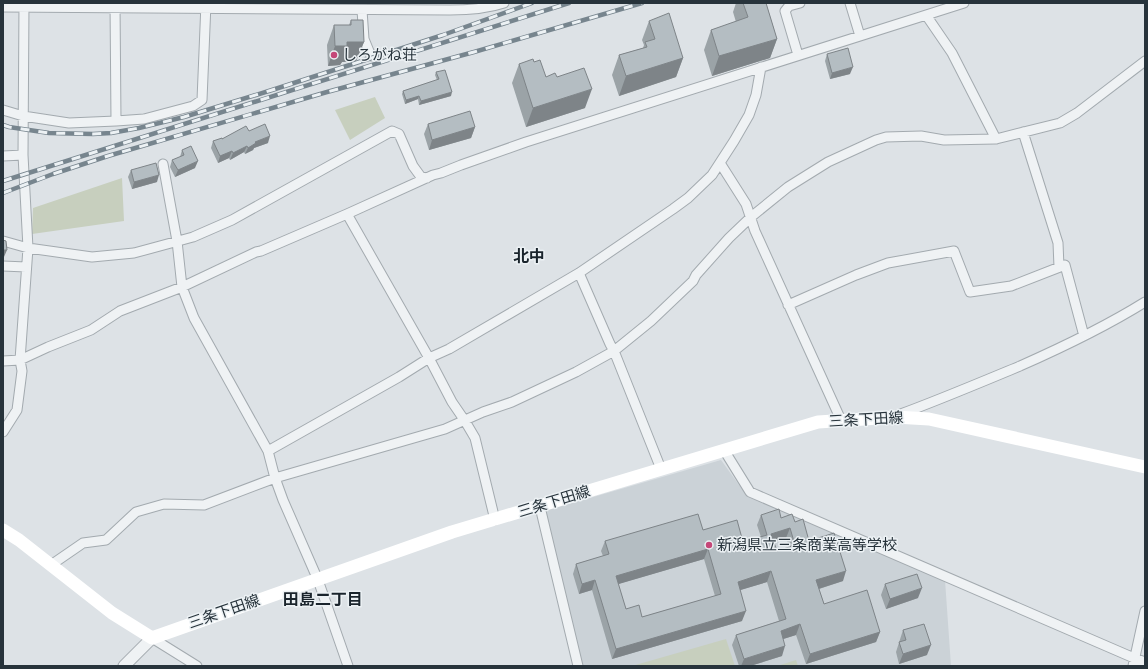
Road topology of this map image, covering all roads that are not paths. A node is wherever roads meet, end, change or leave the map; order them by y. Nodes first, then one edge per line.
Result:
1 (504, 3) edge
2 (800, 3) edge
3 (850, 3) edge
4 (964, 3) edge
5 (24, 5) edge
6 (115, 5) edge
7 (206, 6) edge
8 (3, 7) edge
9 (450, 7) edge
10 (362, 10) junction
11 (926, 15) junction
12 (860, 36) junction
13 (798, 55) junction
14 (371, 56) dead end
15 (1145, 61) edge
16 (761, 67) junction
17 (3, 110) edge
18 (23, 116) junction
19 (116, 121) junction
20 (1023, 132) junction
21 (996, 139) junction
22 (23, 155) junction
23 (3, 156) edge
24 (720, 163) junction
25 (163, 164) dead end
26 (427, 178) junction
27 (347, 214) junction
28 (751, 218) junction
29 (3, 241) edge
30 (176, 241) junction
31 (28, 248) junction
32 (3, 266) edge
33 (26, 267) junction
34 (1059, 267) junction
35 (579, 272) junction
36 (182, 287) junction
37 (1145, 302) edge
38 (788, 305) junction
39 (1084, 336) junction
40 (614, 351) junction
41 (429, 358) junction
42 (3, 360) edge
43 (20, 360) junction
44 (895, 417) junction
45 (841, 420) junction
46 (465, 421) junction
47 (3, 432) edge
48 (724, 450) junction
49 (268, 451) junction
50 (1145, 467) edge
51 (661, 469) junction
52 (275, 478) junction
53 (540, 506) junction
54 (495, 520) junction
55 (3, 530) edge
56 (51, 565) junction
57 (318, 580) junction
58 (1145, 611) edge
59 (152, 638) junction
60 (1133, 662) edge
61 (1145, 662) edge
62 (124, 666) edge
63 (196, 666) edge
64 (348, 666) edge
65 (578, 666) edge

1 - 9 street
2 - 13 street
3 - 12 street
4 - 11 street
5 - 6 street
5 - 8 street
5 - 18 street
6 - 7 street
6 - 19 street
7 - 10 street
7 - 19 street
9 - 10 street
10 - 14 street
11 - 12 street
11 - 21 street
12 - 13 street
13 - 16 street
15 - 20 street
16 - 24 street
16 - 26 street
17 - 18 street
18 - 19 street
18 - 22 street
20 - 21 street
20 - 34 street
21 - 28 street
22 - 23 street
22 - 31 street
24 - 28 street
24 - 35 street
25 - 30 street
26 - 27 street
26 - 30 street
27 - 36 street
27 - 41 street
28 - 38 street
28 - 40 street
29 - 31 street
30 - 31 street
30 - 36 street
31 - 33 street
32 - 33 street
33 - 43 street
34 - 38 street
34 - 39 street
35 - 40 street
35 - 41 street
36 - 43 street
36 - 49 street
37 - 39 street
38 - 45 street
39 - 44 street
40 - 46 street
40 - 51 street
41 - 46 street
41 - 49 street
42 - 43 street
43 - 47 street
44 - 45 main road, 三条下田線
44 - 50 main road, 三条下田線
45 - 48 main road, 三条下田線
46 - 52 street
46 - 54 street
48 - 51 main road, 三条下田線
48 - 60 street
49 - 52 street
51 - 53 main road, 三条下田線
52 - 56 street
52 - 57 street
53 - 54 main road, 三条下田線
53 - 65 street
54 - 57 main road, 三条下田線
55 - 56 main road
56 - 59 main road
57 - 59 main road, 三条下田線
57 - 64 street
58 - 60 street
59 - 62 street
59 - 63 street
60 - 61 street

